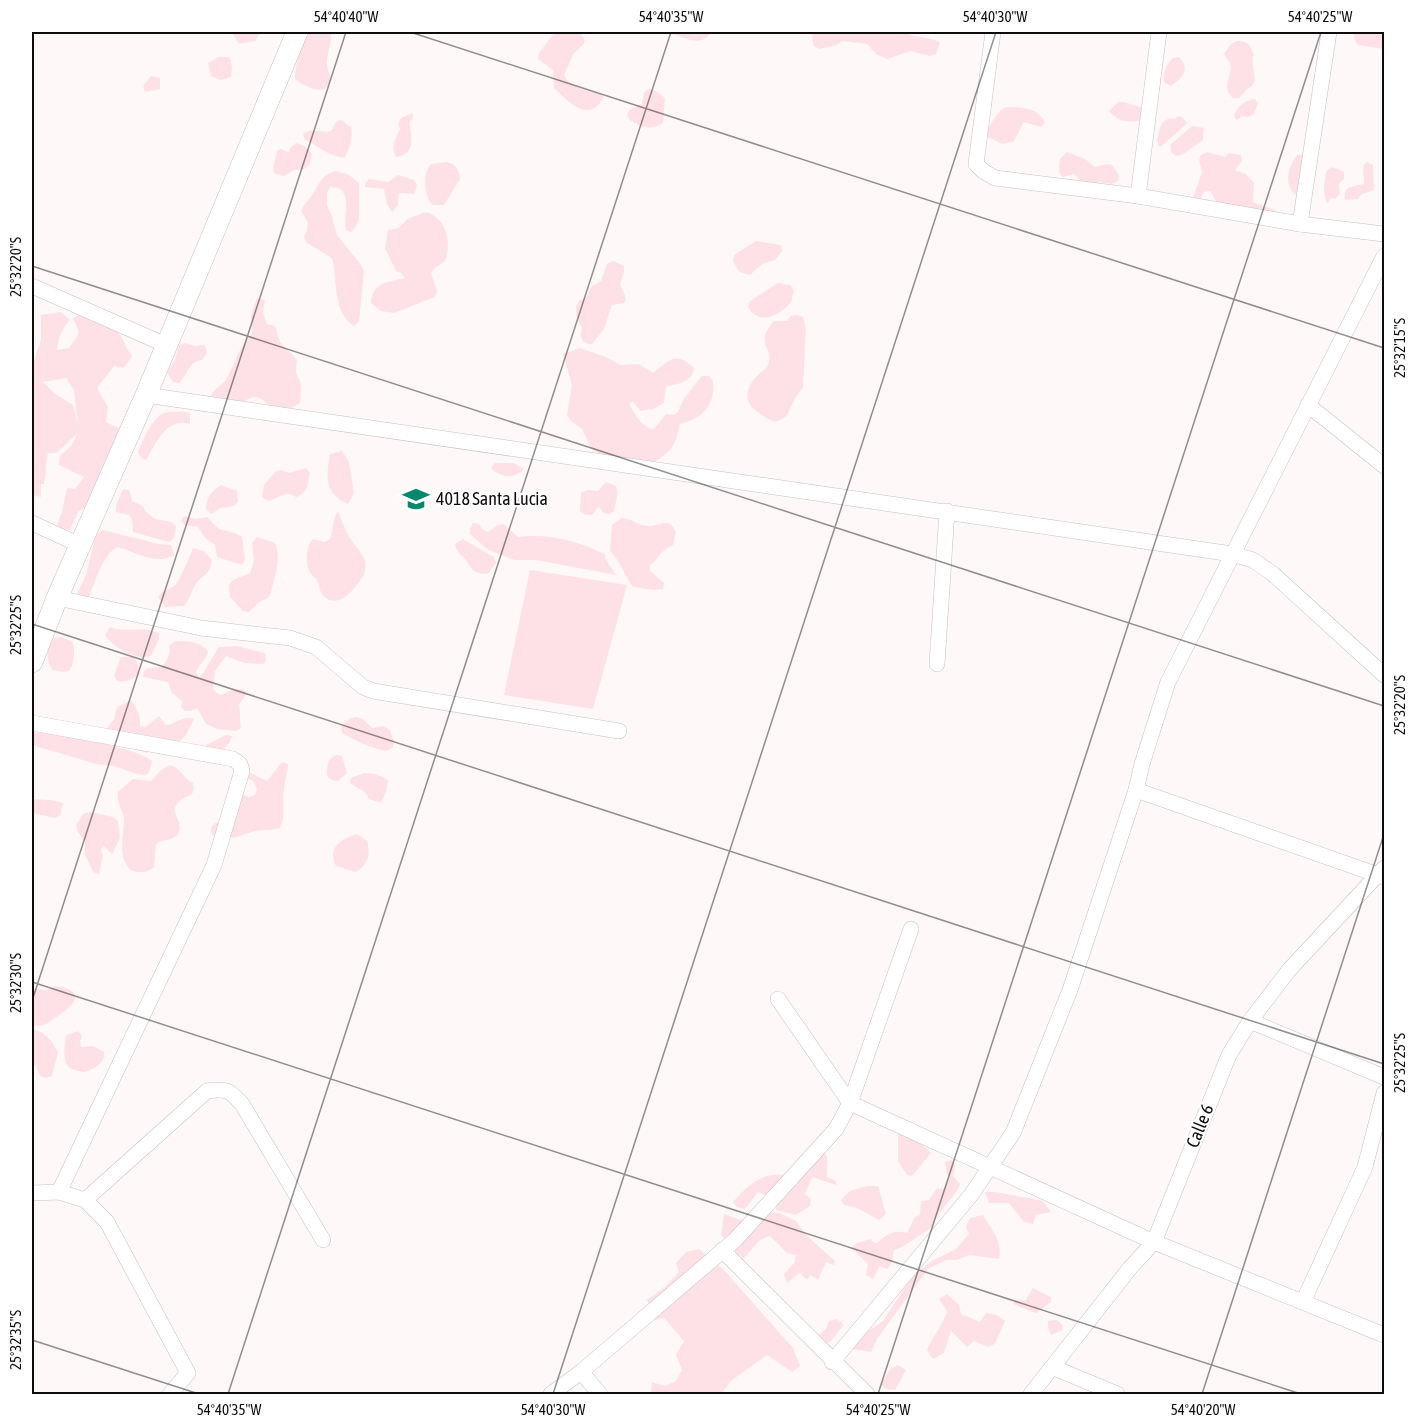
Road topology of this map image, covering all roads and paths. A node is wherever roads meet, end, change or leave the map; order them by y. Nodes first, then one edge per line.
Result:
1 (297, 32) edge
2 (993, 32) edge
3 (1159, 32) edge
4 (1329, 32) edge
5 (1138, 195) junction
6 (1300, 224) junction
7 (1384, 234) edge
8 (1384, 256) edge
9 (32, 286) edge
10 (166, 345) junction
11 (146, 395) junction
12 (1308, 405) junction
13 (1384, 466) edge
14 (947, 511) junction
15 (32, 523) edge
16 (80, 545) junction
17 (1232, 554) junction
18 (57, 598) junction
19 (32, 662) edge
20 (937, 664) dead end
21 (1384, 675) edge
22 (32, 723) edge
23 (619, 731) dead end
24 (1136, 790) junction
25 (1383, 873) edge
26 (911, 929) dead end
27 (778, 999) dead end
28 (1250, 1021) junction
29 (1384, 1077) edge
30 (1384, 1093) edge
31 (850, 1103) junction
32 (991, 1167) junction
33 (59, 1192) junction
34 (32, 1193) edge
35 (85, 1200) junction
36 (323, 1240) dead end
37 (1154, 1242) junction
38 (722, 1250) junction
39 (1303, 1302) junction
40 (1384, 1335) edge
41 (832, 1362) junction
42 (1052, 1366) junction
43 (580, 1372) junction
44 (170, 1395) edge
45 (551, 1395) edge
46 (600, 1395) edge
47 (867, 1395) edge
48 (1030, 1395) edge
49 (1117, 1395) edge

1 - 10 street
2 - 5 street
3 - 5 street
4 - 6 street
5 - 6 street
6 - 7 street
8 - 12 street
9 - 10 street
10 - 11 street
11 - 14 street
11 - 16 street
12 - 13 street
12 - 17 street
14 - 17 street
14 - 20 street
15 - 16 street
16 - 18 street
17 - 21 street
17 - 24 street
18 - 19 street
18 - 23 street
22 - 33 street
24 - 25 street
24 - 32 street
25 - 28 street, Calle 6
26 - 31 street
27 - 31 street
28 - 29 street
28 - 37 street, Calle 6
30 - 39 street
31 - 32 street
31 - 38 street
32 - 37 street
32 - 41 street
33 - 34 street
33 - 35 street
35 - 36 street
35 - 44 street
37 - 39 street
37 - 42 street, Calle 6
38 - 41 street
38 - 43 street
39 - 40 street
41 - 47 street
42 - 48 street, Calle 6
42 - 49 street
43 - 45 street
43 - 46 street

